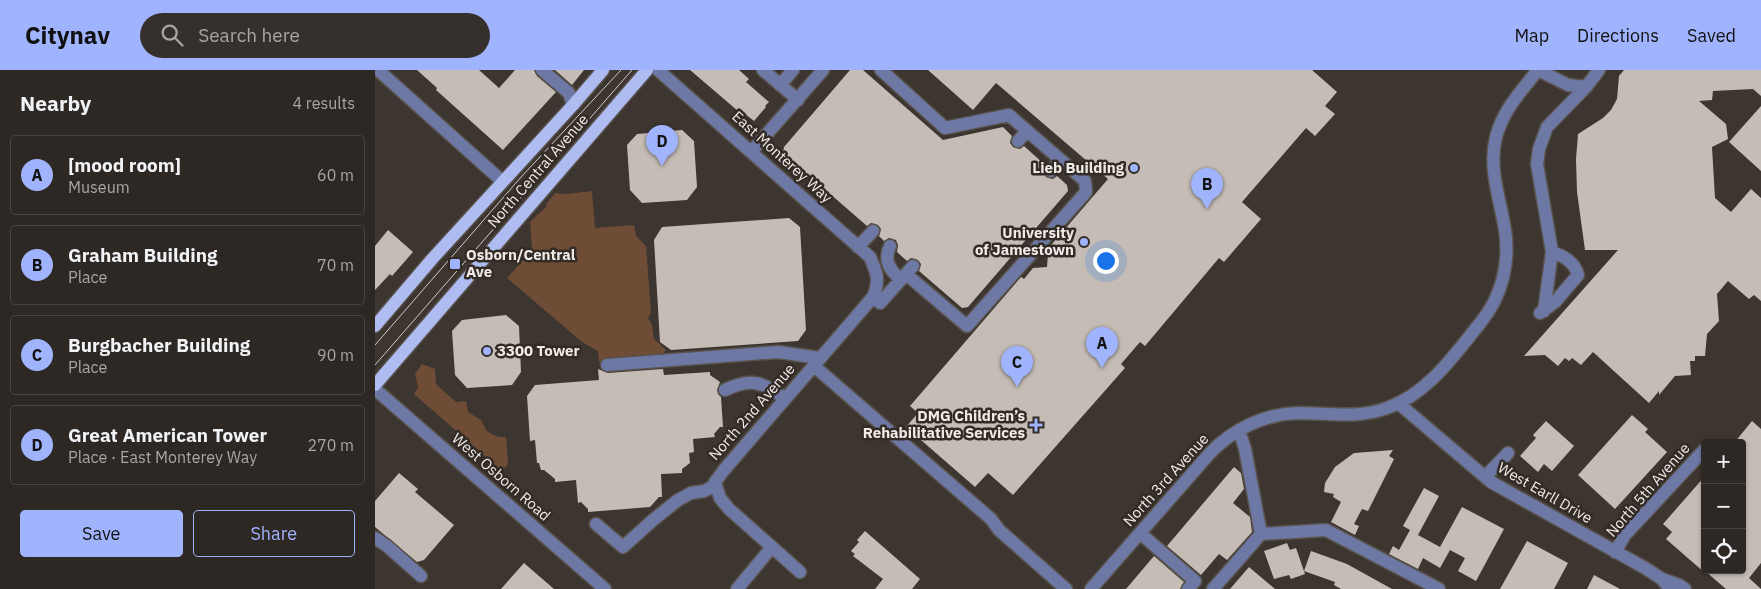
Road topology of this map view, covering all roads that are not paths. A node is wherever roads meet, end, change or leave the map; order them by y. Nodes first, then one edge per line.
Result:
1 (378, 70) edge
2 (542, 70) edge
3 (603, 70) edge
4 (647, 70) edge
5 (658, 70) edge
6 (763, 70) edge
7 (793, 70) edge
8 (823, 70) edge
9 (881, 70) edge
10 (1538, 70) edge
11 (1599, 70) edge
12 (780, 85) junction
13 (1586, 87) junction
14 (798, 100) junction
15 (573, 105) junction
16 (1027, 131) junction
17 (1018, 141) dead end
18 (751, 152) junction
19 (1061, 160) junction
20 (1051, 171) dead end
21 (502, 181) junction
22 (873, 231) dead end
23 (890, 246) dead end
24 (859, 247) junction
25 (1552, 252) junction
26 (906, 273) junction
27 (873, 297) junction
28 (375, 326) edge
29 (817, 362) junction
30 (607, 365) dead end
31 (375, 385) edge
32 (375, 389) edge
33 (725, 390) dead end
34 (785, 399) junction
35 (1398, 404) junction
36 (1239, 430) junction
37 (1508, 453) dead end
38 (1701, 453) edge
39 (1485, 478) junction
40 (716, 485) junction
41 (596, 524) dead end
42 (1140, 533) junction
43 (1261, 534) junction
44 (378, 540) edge
45 (772, 547) junction
46 (1615, 552) junction
47 (799, 572) dead end
48 (422, 574) dead end
49 (1666, 584) edge
50 (605, 589) edge
51 (737, 589) edge
52 (1066, 589) edge
53 (1091, 589) edge
54 (1188, 589) edge
55 (1213, 589) edge
56 (1439, 589) edge
57 (1685, 589) edge

1 - 21 street
2 - 15 street
3 - 15 main road, North Central Avenue
4 - 31 main road, North Central Avenue
5 - 18 street, East Monterey Way
6 - 12 street
7 - 12 street
8 - 14 street
9 - 16 street
10 - 13 street
10 - 35 street, North 3rd Avenue
11 - 13 street
12 - 14 street
13 - 25 street
14 - 18 street
15 - 21 main road, North Central Avenue
16 - 17 street
16 - 19 street
18 - 24 street, East Monterey Way
19 - 20 street
19 - 26 street
21 - 28 main road, North Central Avenue
22 - 24 street
23 - 26 street
24 - 27 street, East Monterey Way
25 - 25 street
26 - 27 street
27 - 29 street, North 2nd Avenue
29 - 30 street
29 - 34 street, North 2nd Avenue
29 - 52 street
32 - 50 street, West Osborn Road
33 - 34 street
34 - 40 street, North 2nd Avenue
35 - 36 street, North 3rd Avenue
35 - 39 street, West Earll Drive
36 - 42 street, North 3rd Avenue
36 - 43 street
37 - 39 street
38 - 46 street, North 5th Avenue
39 - 46 street, West Earll Drive
40 - 41 street
40 - 45 street, North 2nd Avenue
42 - 53 street, North 3rd Avenue
42 - 54 street
43 - 55 street
43 - 56 street
44 - 48 street
45 - 47 street, North 2nd Avenue
45 - 51 street
46 - 49 street, West Earll Drive
49 - 57 street, West Earll Drive

